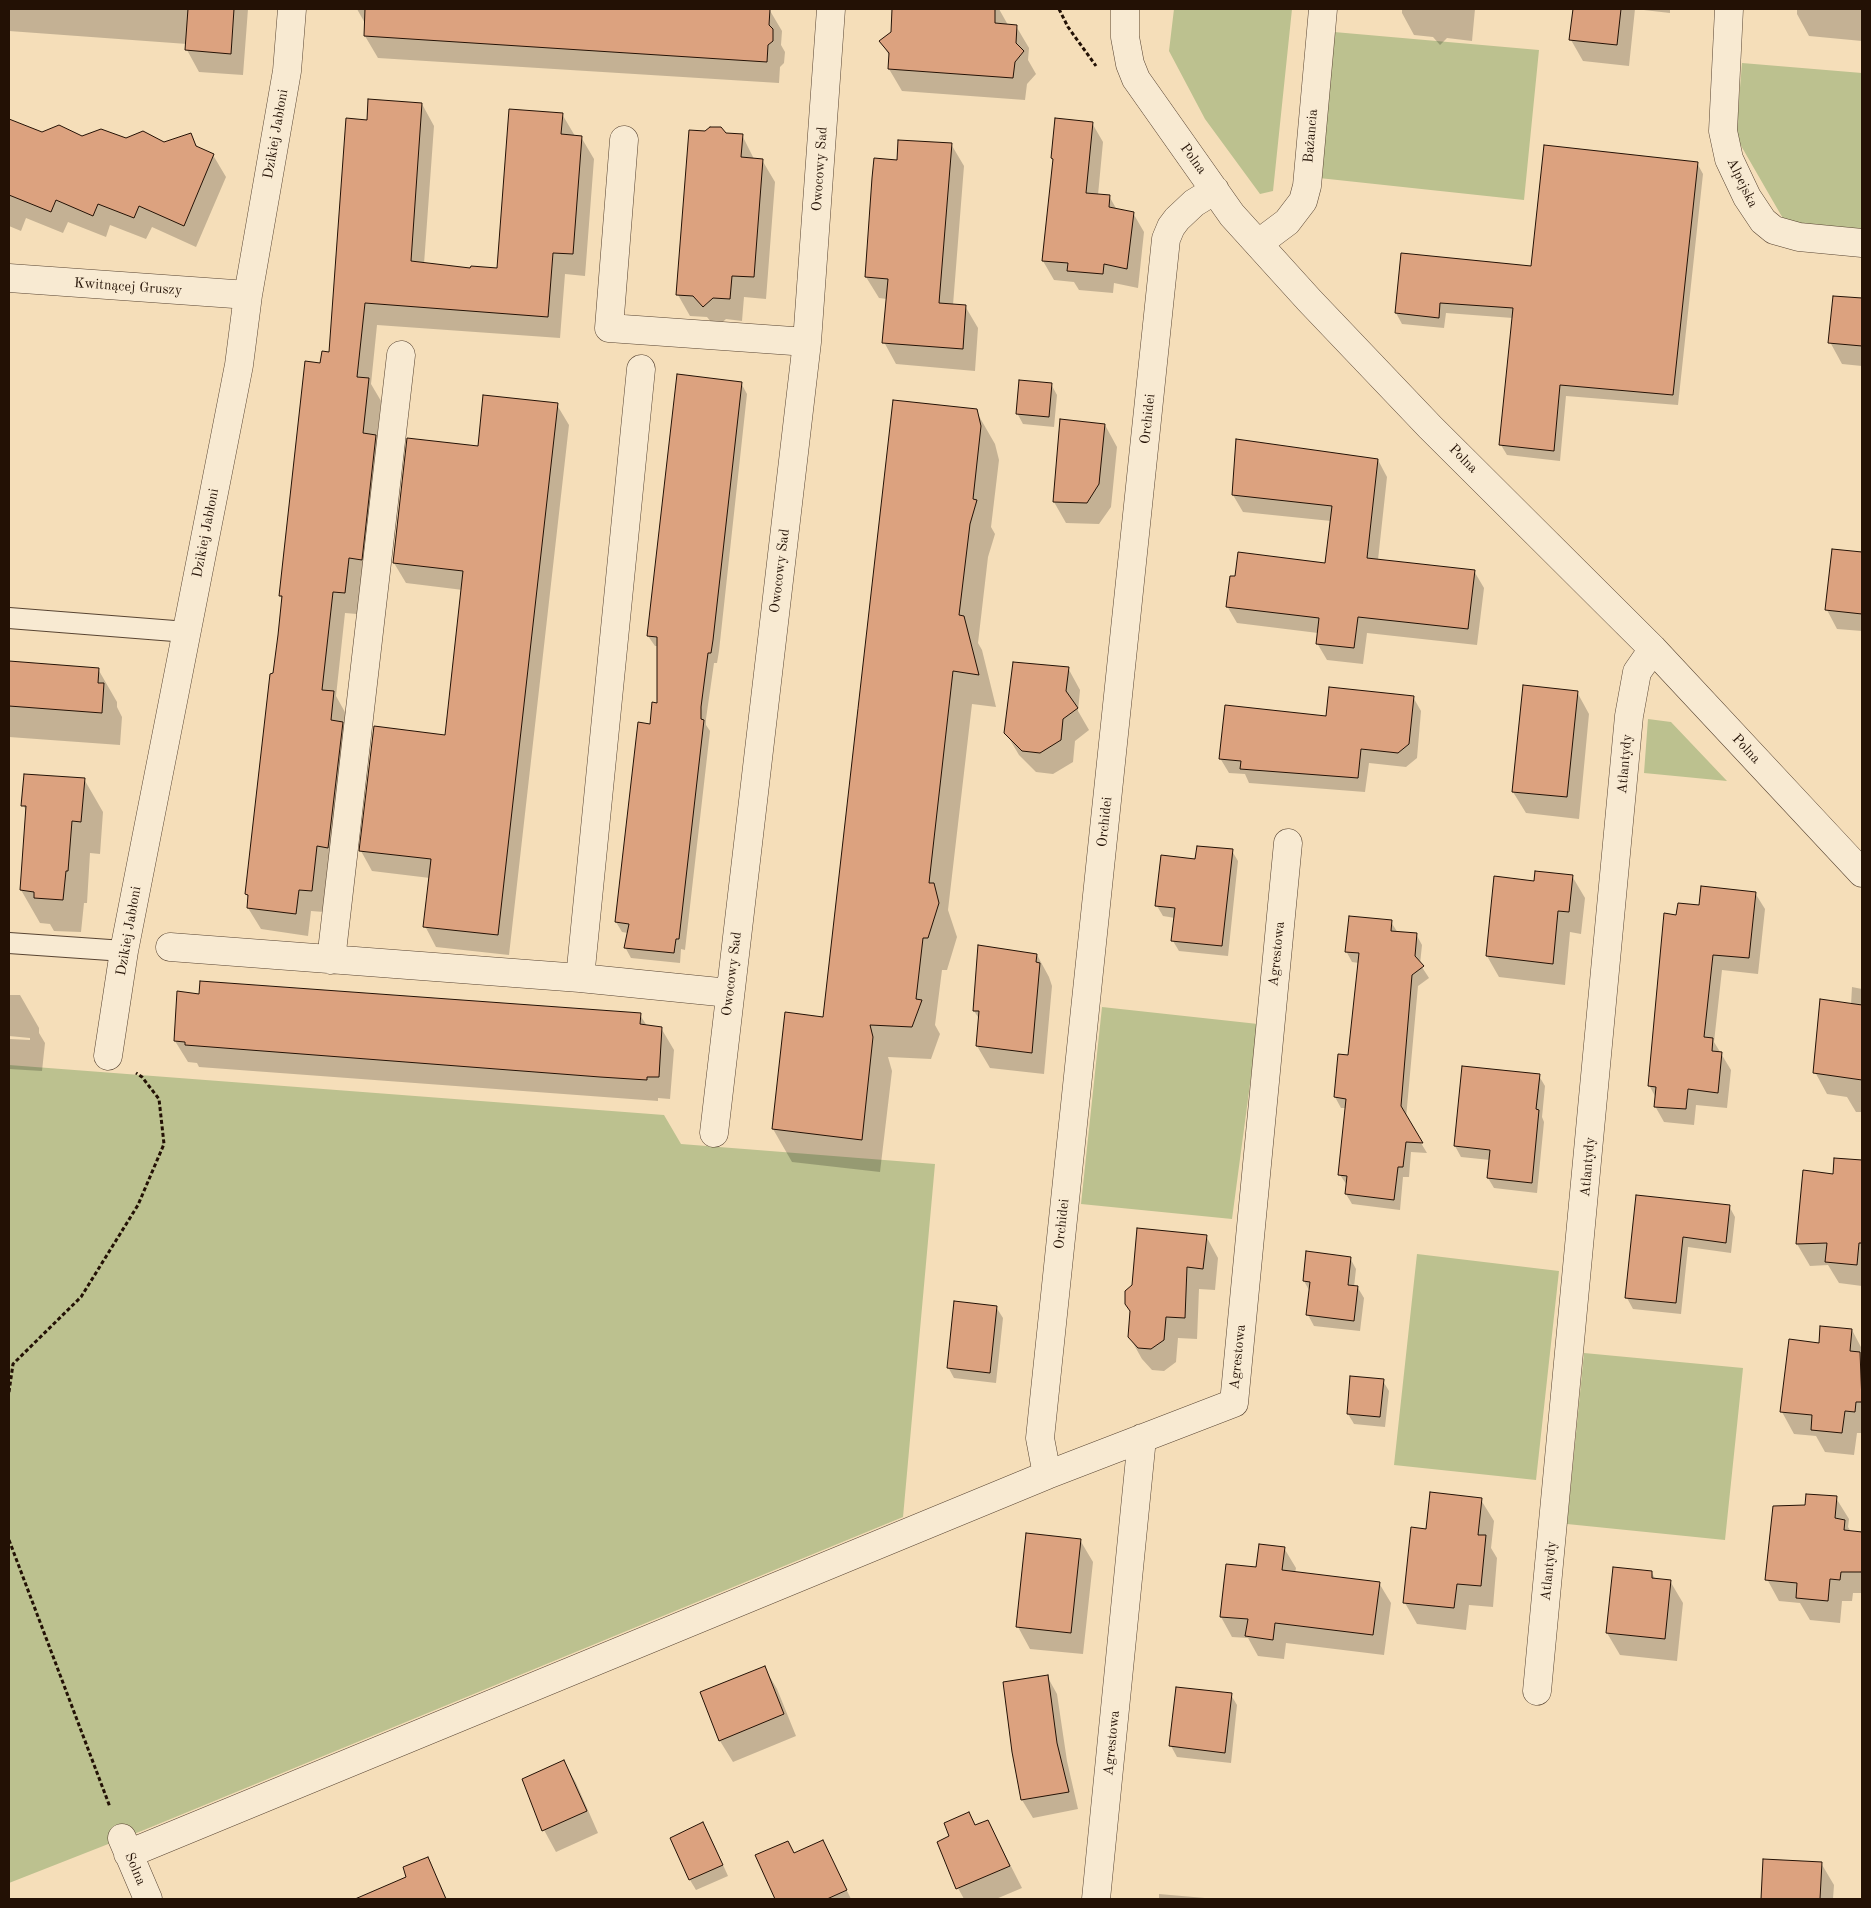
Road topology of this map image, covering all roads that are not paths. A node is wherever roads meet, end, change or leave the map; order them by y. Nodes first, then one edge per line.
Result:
1 (292, 9) edge
2 (831, 9) edge
3 (1125, 9) edge
4 (1323, 9) edge
5 (1729, 9) edge
6 (624, 140) dead end
7 (1215, 190) junction
8 (1259, 242) junction
9 (1862, 243) edge
10 (9, 278) edge
11 (248, 296) junction
12 (807, 342) junction
13 (400, 355) dead end
14 (641, 369) dead end
15 (9, 618) edge
16 (188, 632) junction
17 (1653, 649) junction
18 (1288, 843) dead end
19 (1862, 873) edge
20 (9, 943) edge
21 (170, 947) dead end
22 (124, 951) junction
23 (331, 960) junction
24 (580, 978) junction
25 (729, 993) junction
26 (108, 1056) road end
27 (714, 1133) dead end
28 (1142, 1438) junction
29 (1047, 1475) junction
30 (1537, 1691) dead end
31 (148, 1899) edge
32 (1096, 1899) edge

1 - 11 street, Dzikiej Jabłoni
2 - 12 street, Owocowy Sad
3 - 7 street, Polna
4 - 8 street, Bażancia
5 - 9 street, Alpejska
6 - 12 street
7 - 8 street, Polna
7 - 29 street, Orchidei
8 - 17 street, Polna
10 - 11 street, Kwitnącej Gruszy
11 - 16 street, Dzikiej Jabłoni
12 - 25 street, Owocowy Sad
13 - 23 street
14 - 24 street
15 - 16 lane
16 - 22 street, Dzikiej Jabłoni
17 - 19 street, Polna
17 - 30 street, Atlantydy
18 - 28 street, Agrestowa
20 - 22 lane
21 - 23 street
22 - 26 street, Dzikiej Jabłoni
23 - 24 street
24 - 25 street
25 - 27 street, Owocowy Sad
28 - 29 street
28 - 32 street, Agrestowa
29 - 31 street, Solna

